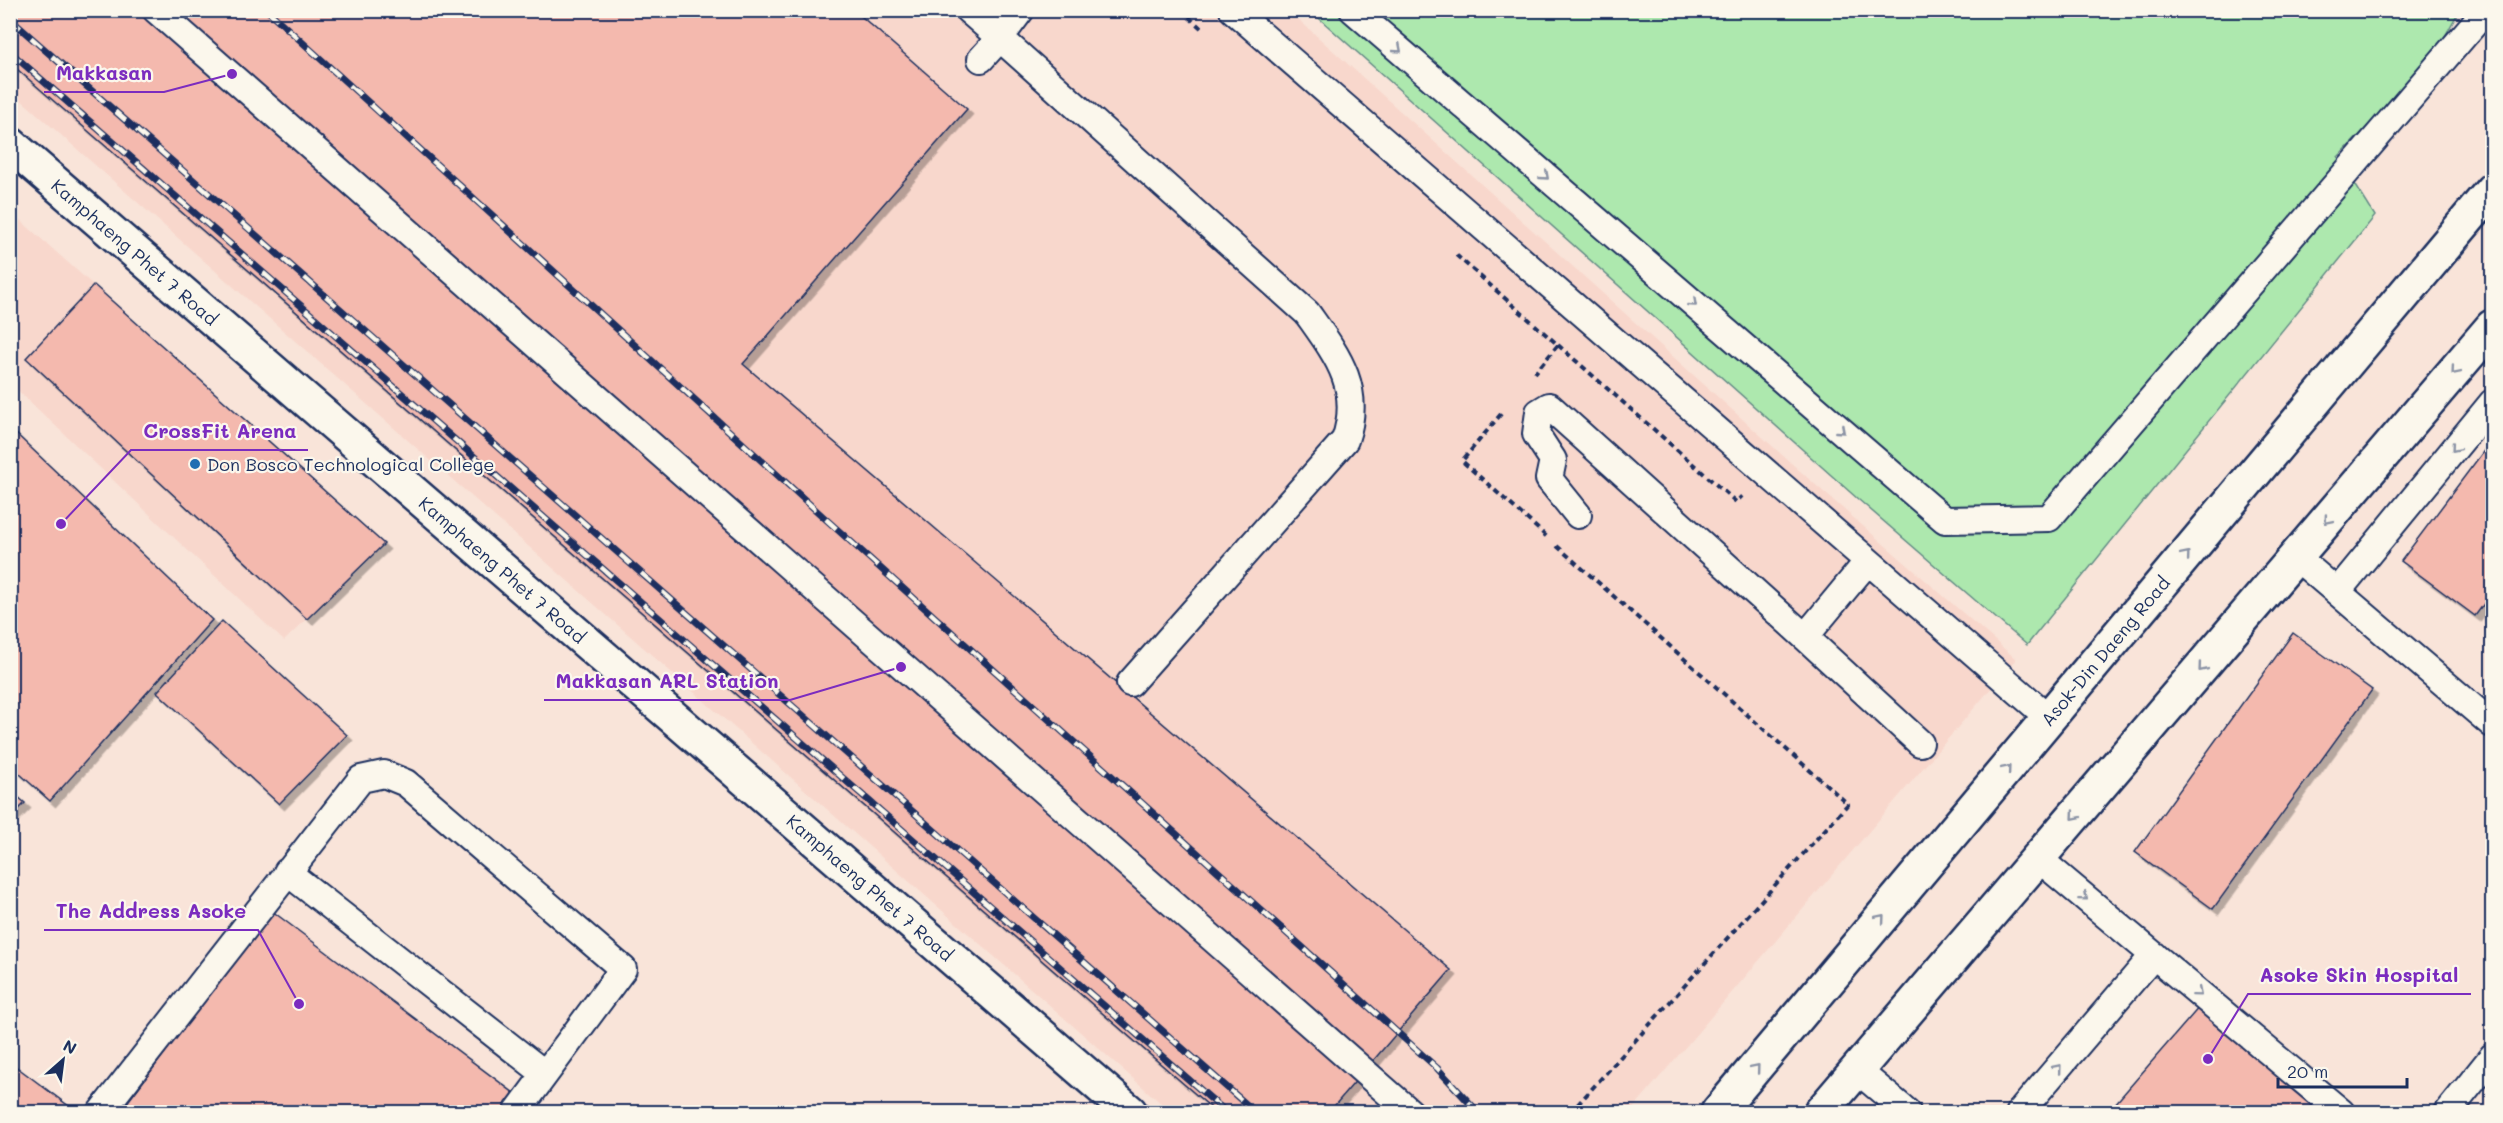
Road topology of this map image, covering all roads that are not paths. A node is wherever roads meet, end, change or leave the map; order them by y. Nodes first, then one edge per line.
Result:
1 (156, 10) edge
2 (968, 10) edge
3 (1021, 10) edge
4 (1233, 10) edge
5 (1353, 10) edge
6 (2486, 10) edge
7 (1000, 38) junction
8 (981, 59) dead end
9 (10, 144) edge
10 (2493, 190) edge
11 (2493, 327) edge
12 (2493, 403) edge
13 (1578, 515) dead end
14 (2296, 557) junction
15 (1868, 561) junction
16 (2337, 592) junction
17 (1805, 637) junction
18 (1130, 683) dead end
19 (2049, 718) junction
20 (2493, 724) edge
21 (1920, 743) dead end
22 (2039, 859) junction
23 (287, 872) junction
24 (2154, 955) junction
25 (2493, 1057) edge
26 (1857, 1070) junction
27 (545, 1074) junction
28 (100, 1113) edge
29 (517, 1113) edge
30 (1130, 1113) edge
31 (1410, 1113) edge
32 (1718, 1113) edge
33 (1821, 1113) edge
34 (1907, 1113) edge
35 (2020, 1113) edge
36 (2341, 1113) edge
37 (2448, 1113) edge

1 - 31 lane
2 - 7 lane
3 - 7 lane
4 - 15 lane
5 -> 6 lane
7 - 8 lane
7 - 18 lane
9 - 30 main road, Kamphaeng Phet 7 Road
19 -> 10 main road, Asok-Din Daeng Road
11 -> 14 main road
12 -> 16 lane
13 - 17 lane
14 - 16 lane
14 -> 22 main road
15 - 17 lane
15 - 19 lane
16 - 20 lane
17 - 21 lane
32 -> 19 main road, Asok-Din Daeng Road
22 -> 24 lane
22 - 26 main road
23 - 27 lane
23 - 27 lane
23 - 28 lane
35 -> 24 lane
24 -> 36 lane
25 - 37 lane
26 - 33 main road
26 - 34 lane
27 - 29 lane

